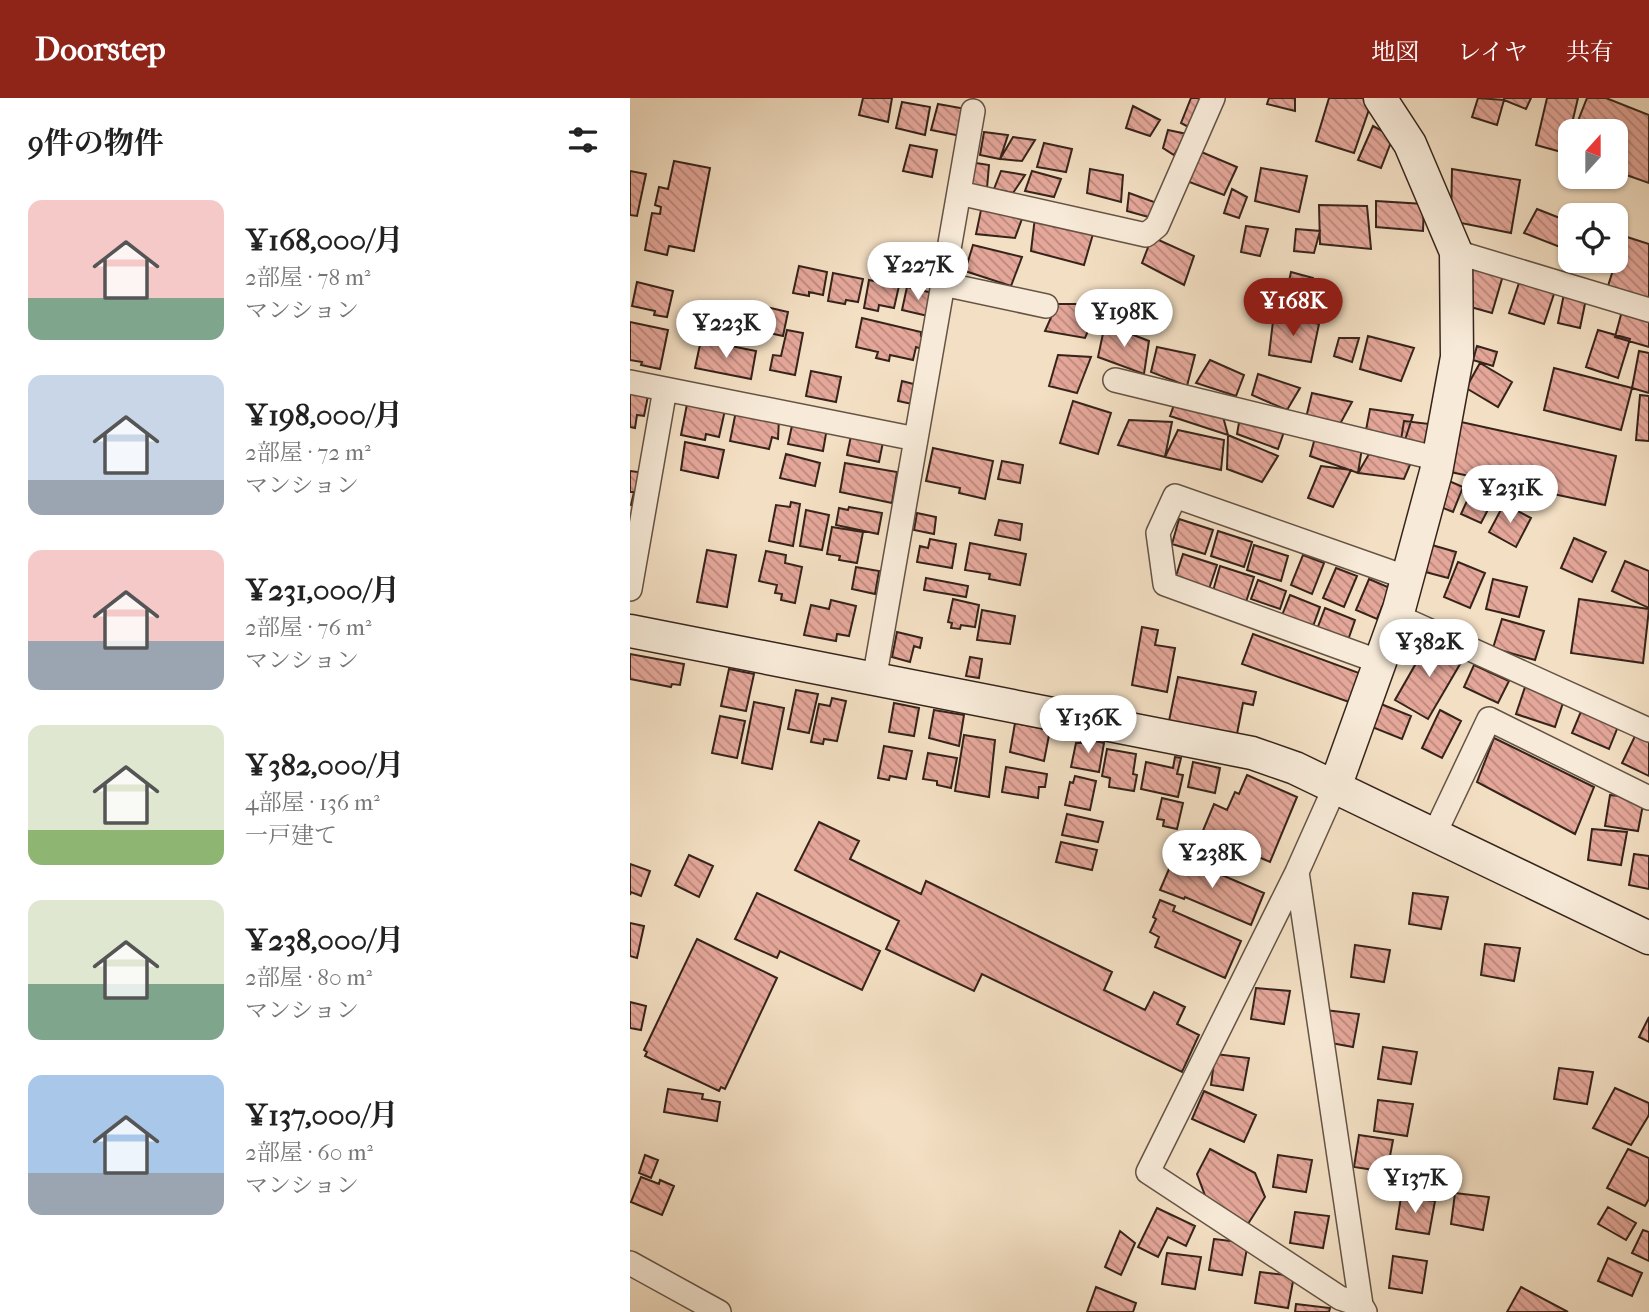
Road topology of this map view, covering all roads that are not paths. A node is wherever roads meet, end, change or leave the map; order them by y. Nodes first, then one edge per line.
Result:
1 (1213, 98) edge
2 (1380, 98) edge
3 (973, 111) dead end
4 (959, 193) junction
5 (1456, 252) junction
6 (943, 284) junction
7 (1046, 306) dead end
8 (1649, 310) edge
9 (1115, 380) dead end
10 (630, 382) edge
11 (665, 389) junction
12 (916, 439) junction
13 (1439, 459) junction
14 (1408, 578) junction
15 (630, 589) edge
16 (1396, 616) junction
17 (630, 631) edge
18 (1380, 662) junction
19 (874, 680) junction
20 (1649, 730) edge
21 (1335, 787) junction
22 (1649, 798) edge
23 (1434, 835) junction
24 (1297, 872) junction
25 (1649, 938) edge
26 (630, 1263) edge
27 (1363, 1309) edge
28 (719, 1312) edge

1 - 4 street
2 - 5 street
3 - 4 street
4 - 6 street
5 - 8 street
5 - 13 street
6 - 7 street
6 - 12 street
9 - 13 street
10 - 11 street
11 - 12 street
11 - 15 street
12 - 19 street
13 - 14 street
14 - 16 street
14 - 18 street
16 - 18 street
16 - 20 street
17 - 19 street
18 - 21 street
19 - 21 street
21 - 23 street
21 - 24 street
22 - 23 street
23 - 25 street
24 - 27 street
24 - 27 street
26 - 28 street

